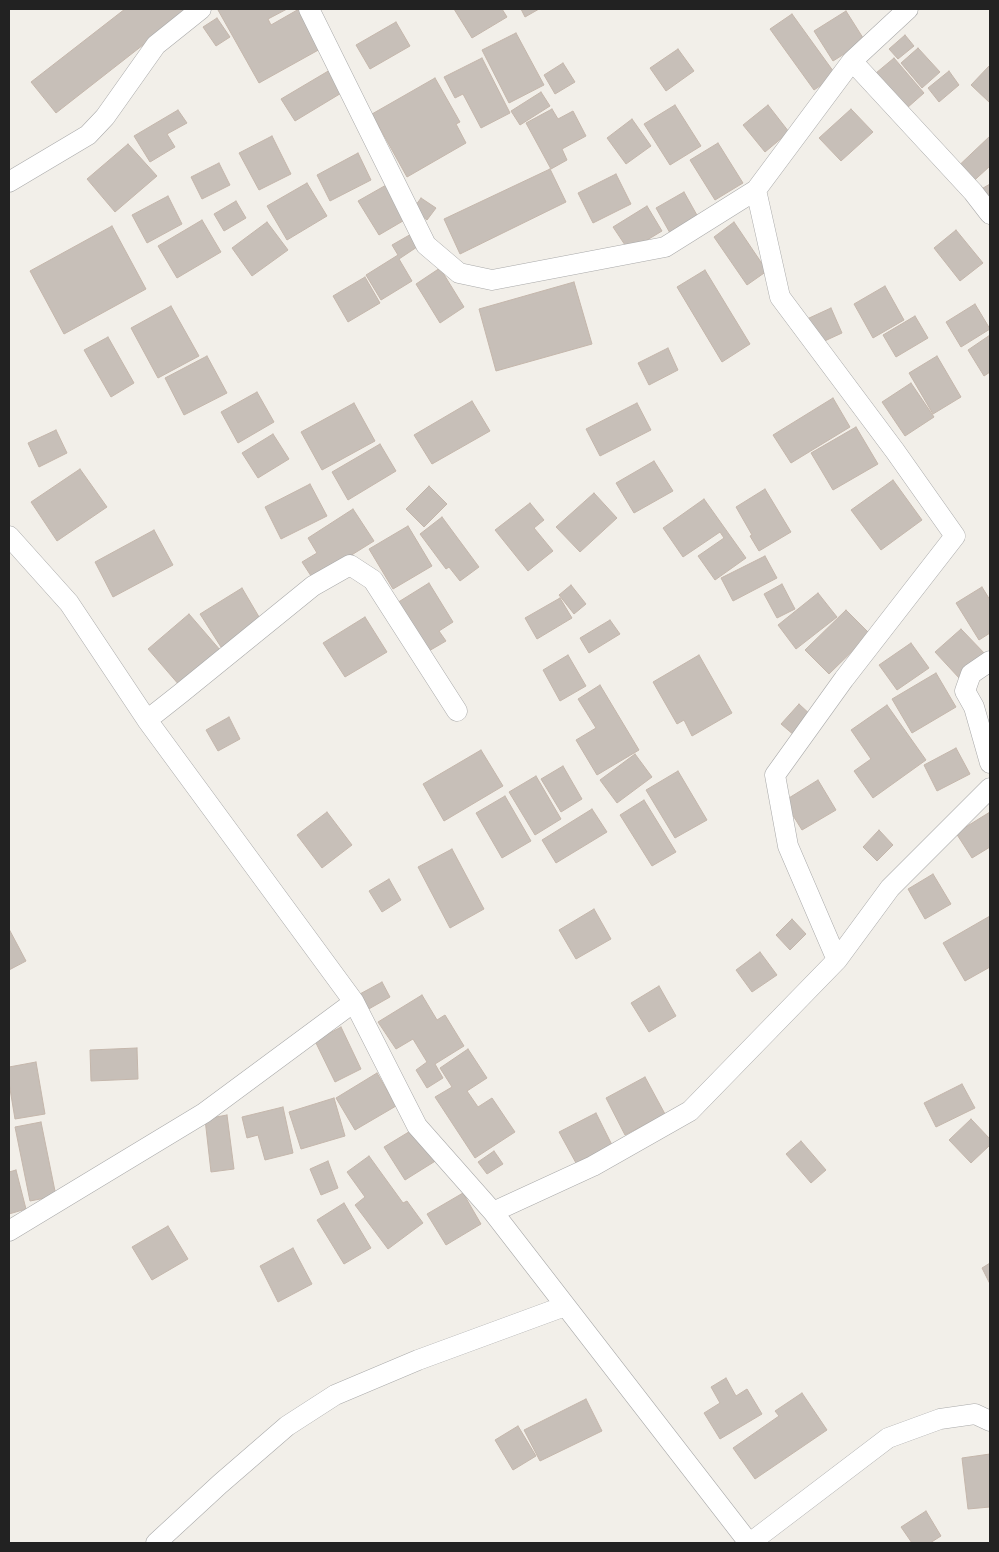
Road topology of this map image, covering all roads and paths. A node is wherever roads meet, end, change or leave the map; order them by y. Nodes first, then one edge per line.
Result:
1 (201, 9) edge
2 (310, 9) edge
3 (908, 9) edge
4 (852, 61) junction
5 (9, 182) edge
6 (756, 190) junction
7 (990, 214) edge
8 (9, 536) edge
9 (990, 661) edge
10 (457, 711) dead end
11 (148, 720) junction
12 (990, 763) edge
13 (990, 788) edge
14 (837, 960) junction
15 (354, 1002) junction
16 (493, 1212) junction
17 (9, 1231) edge
18 (565, 1306) junction
19 (990, 1421) edge
20 (156, 1543) edge
21 (749, 1543) edge

1 - 5 street
2 - 6 street
3 - 4 street
4 - 6 street
4 - 7 street
6 - 14 street
8 - 11 street
9 - 12 street
10 - 11 street
11 - 15 street
13 - 14 street
14 - 16 street
15 - 16 street
15 - 17 street
16 - 18 street
18 - 20 street
18 - 21 street
19 - 21 street

